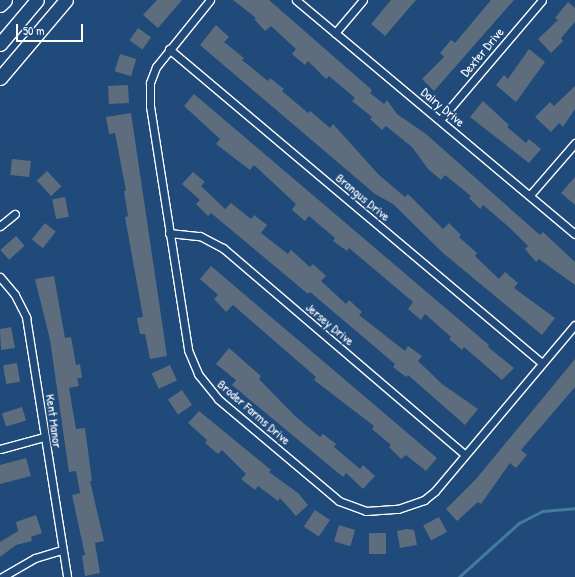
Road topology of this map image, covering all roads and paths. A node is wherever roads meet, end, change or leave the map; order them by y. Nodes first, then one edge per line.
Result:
1 (5, 0) edge
2 (37, 0) edge
3 (66, 0) edge
4 (210, 0) edge
5 (296, 0) edge
6 (363, 0) edge
7 (542, 0) edge
8 (0, 5) edge
9 (335, 33) junction
10 (0, 44) edge
11 (169, 49) junction
12 (0, 78) edge
13 (440, 120) junction
14 (575, 143) edge
15 (530, 196) junction
16 (15, 214) dead end
17 (0, 226) edge
18 (169, 232) junction
19 (575, 234) edge
20 (0, 276) edge
21 (575, 325) edge
22 (542, 363) junction
23 (44, 437) junction
24 (0, 449) edge
25 (465, 455) junction
26 (62, 550) junction
27 (2, 577) edge
28 (67, 577) edge

1 - 8 highway
2 - 10 highway
3 - 12 highway
4 - 11 street, Broder Farms Drive
5 - 9 street, Dairy Drive
6 - 9 street
7 - 13 street, Dexter Drive
9 - 13 street, Dairy Drive
11 - 18 street, Broder Farms Drive
11 - 22 street, Brangus Drive
13 - 15 street, Dairy Drive
14 - 15 street
15 - 19 street, Dairy Drive
16 - 17 street
18 - 25 street, Jersey Drive
18 - 25 street, Broder Farms Drive
20 - 23 street, Kent Manor
21 - 22 street, Broder Farms Drive
22 - 25 street, Broder Farms Drive
23 - 24 street
23 - 26 street, Kent Manor
26 - 27 street
26 - 28 street, Kent Manor

